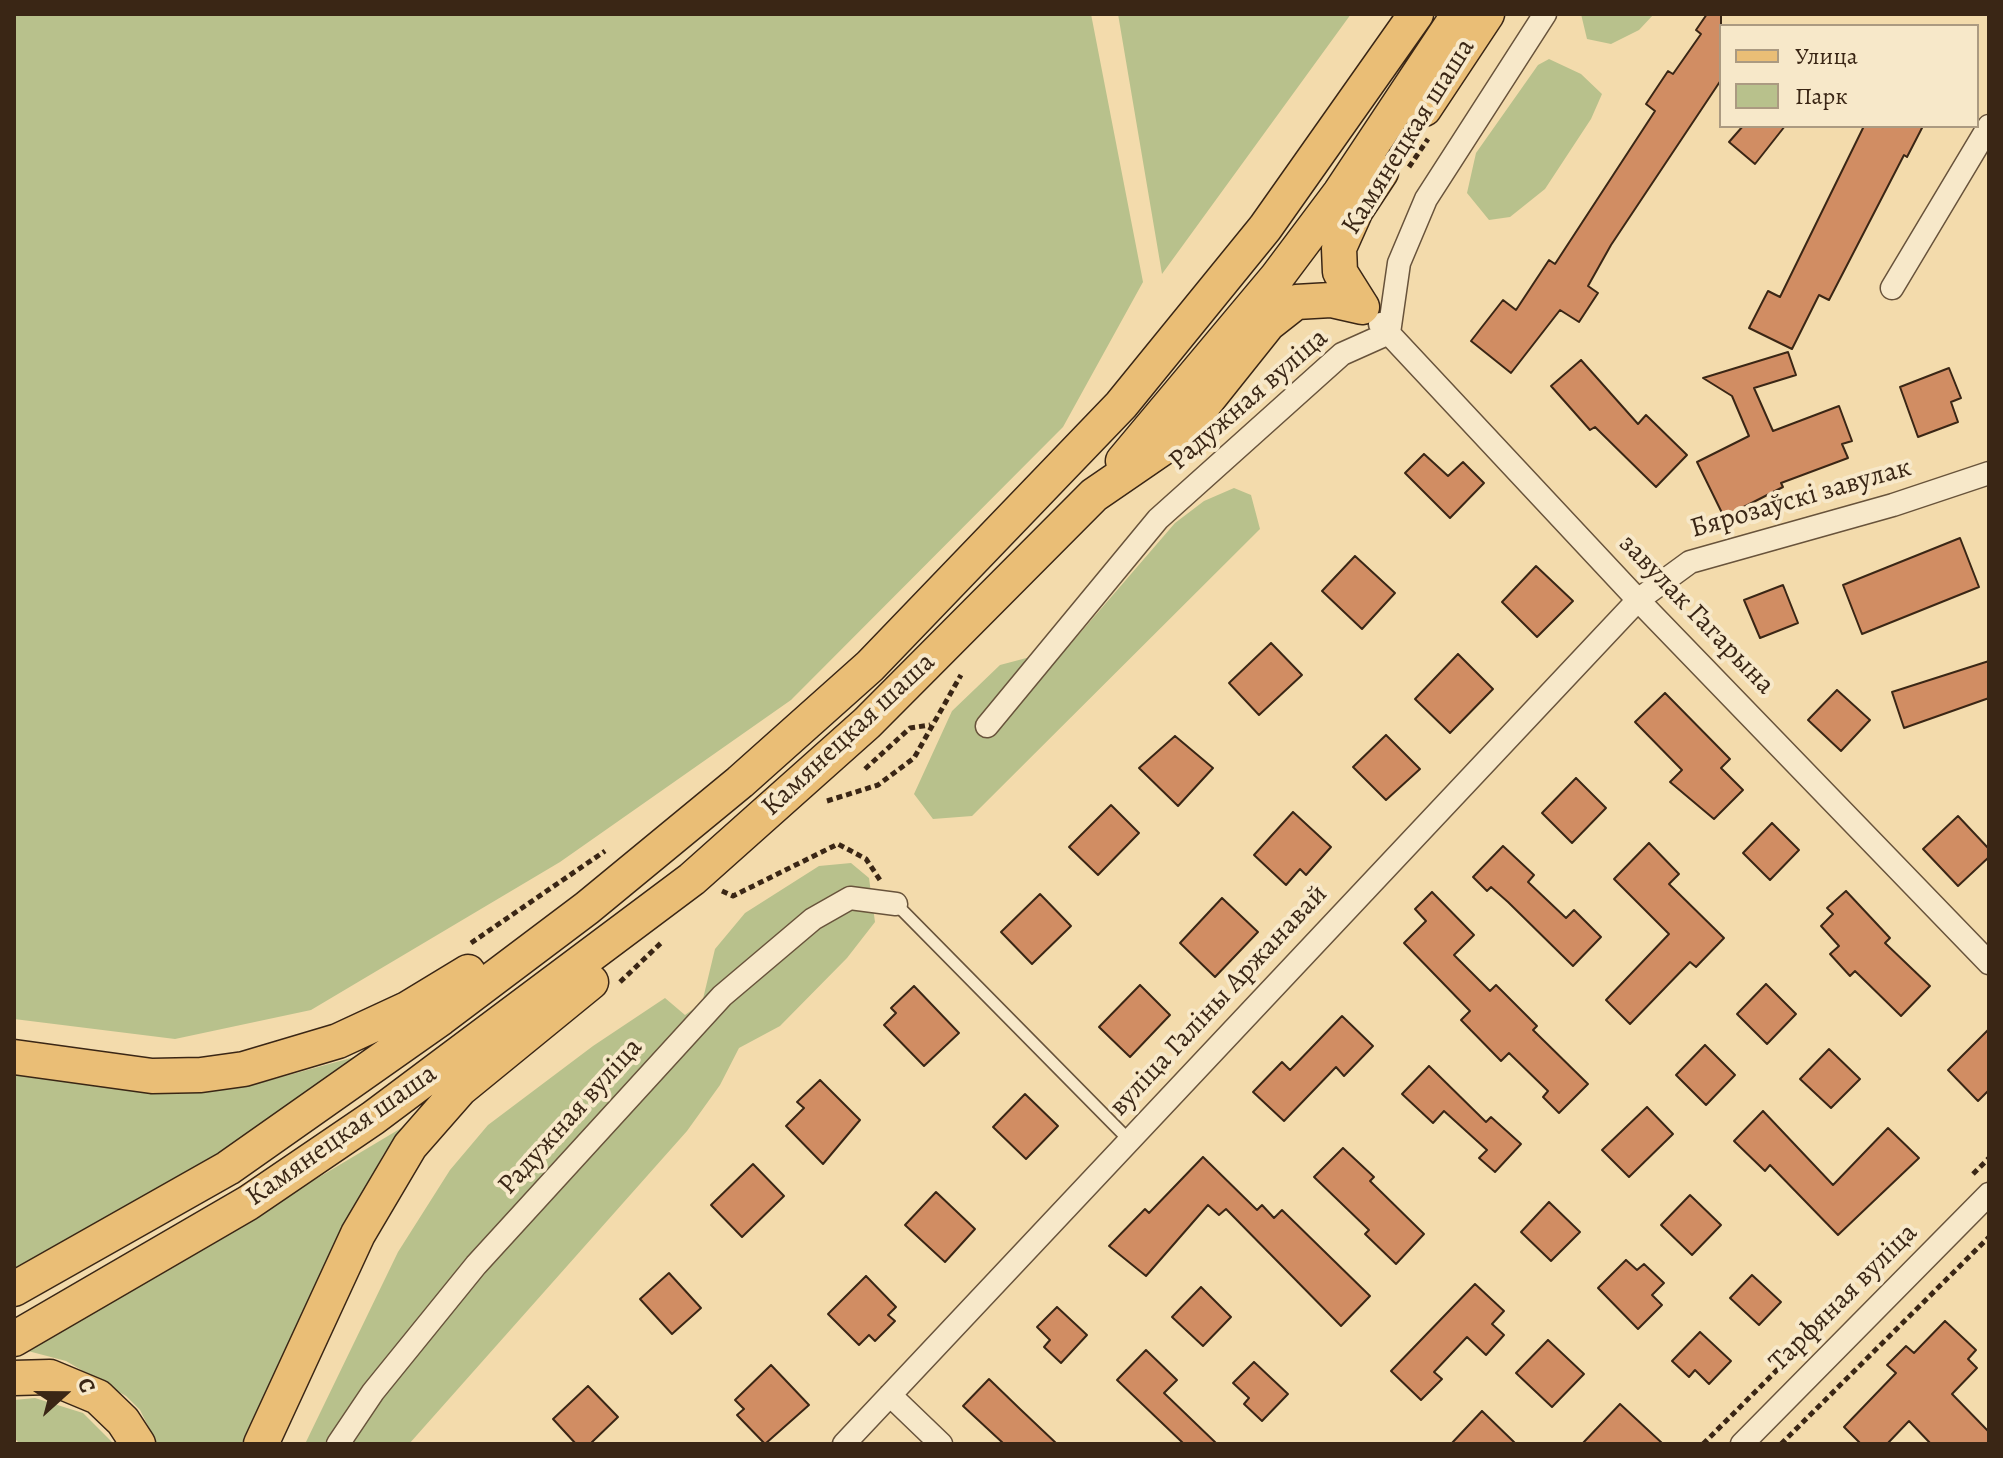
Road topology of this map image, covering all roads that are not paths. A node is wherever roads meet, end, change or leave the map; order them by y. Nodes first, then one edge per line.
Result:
1 (1416, 14) edge
2 (1459, 14) edge
3 (1487, 14) edge
4 (1545, 14) edge
5 (1989, 126) edge
6 (1892, 288) dead end
7 (1362, 307) junction
8 (1389, 333) junction
9 (1989, 473) edge
10 (1094, 495) junction
11 (1638, 600) junction
12 (987, 726) dead end
13 (705, 884) junction
14 (896, 904) joint
15 (587, 908) junction
16 (1989, 963) edge
17 (14, 1057) edge
18 (1129, 1140) junction
19 (1989, 1194) edge
20 (14, 1289) edge
21 (14, 1339) edge
22 (14, 1378) edge
23 (890, 1395) junction
24 (138, 1444) edge
25 (261, 1444) edge
26 (338, 1444) edge
27 (844, 1444) edge
28 (941, 1444) edge
29 (1742, 1444) edge

1 - 15 main road, Камянецкая шаша
2 - 10 main road
3 - 7 main road, Камянецкая шаша
4 - 8 street
5 - 6 street
7 - 8 street, завулак Гагарына
7 - 10 main road, Камянецкая шаша
8 - 11 street, завулак Гагарына
8 - 12 street, Радужная вуліца
9 - 11 street, Бярозаўскі завулак
10 - 13 main road, Камянецкая шаша
11 - 16 street, завулак Гагарына
11 - 18 street, вуліца Галіны Аржанавай
13 - 21 main road, Камянецкая шаша
13 - 25 main road
14 - 18 lane
14 - 26 street, Радужная вуліца
15 - 17 main road
15 - 20 main road, Камянецкая шаша
18 - 23 street, вуліца Галіны Аржанавай
19 - 29 street, Тарфяная вуліца
22 - 24 main road
23 - 27 street, вуліца Галіны Аржанавай
23 - 28 street

